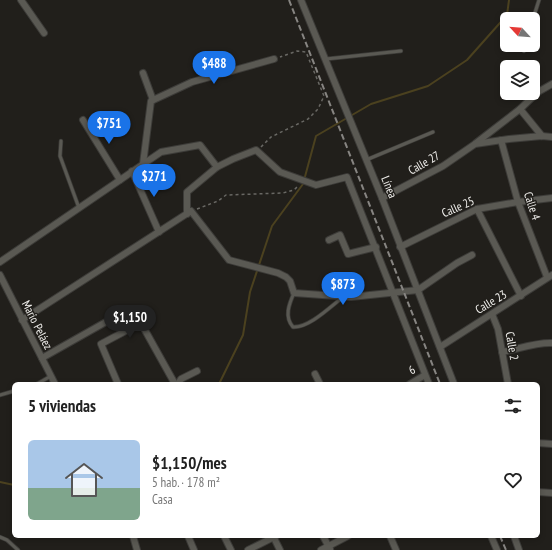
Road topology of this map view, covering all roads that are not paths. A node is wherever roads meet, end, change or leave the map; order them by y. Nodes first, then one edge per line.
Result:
1 (21, 0) edge
2 (301, 0) edge
3 (539, 0) edge
4 (535, 12) edge
5 (44, 33) dead end
6 (401, 51) dead end
7 (274, 59) road end
8 (324, 59) junction
9 (143, 73) dead end
10 (552, 84) edge
11 (154, 100) junction
12 (520, 109) junction
13 (83, 120) dead end
14 (433, 132) dead end
15 (542, 136) junction
16 (552, 137) edge
17 (501, 140) junction
18 (61, 141) dead end
19 (475, 144) junction
20 (366, 160) junction
21 (143, 164) junction
22 (217, 168) junction
23 (132, 171) junction
24 (120, 180) junction
25 (382, 198) junction
26 (552, 198) edge
27 (518, 202) junction
28 (79, 208) junction
29 (477, 209) junction
30 (189, 212) junction
31 (159, 232) junction
32 (330, 240) dead end
33 (376, 247) junction
34 (400, 247) junction
35 (472, 255) dead end
36 (0, 262) edge
37 (0, 275) edge
38 (549, 276) edge
39 (418, 290) junction
40 (294, 293) junction
41 (392, 293) junction
42 (521, 296) junction
43 (344, 297) junction
44 (136, 311) dead end
45 (492, 314) junction
46 (150, 318) dead end
47 (22, 320) junction
48 (141, 323) junction
49 (552, 343) edge
50 (440, 347) junction
51 (502, 352) junction
52 (42, 358) junction
53 (197, 371) dead end
54 (315, 374) dead end
55 (426, 375) junction
56 (51, 376) junction
57 (40, 382) edge
58 (54, 382) edge
59 (117, 382) edge
60 (175, 382) edge
61 (178, 382) edge
62 (319, 382) edge
63 (414, 382) edge
64 (428, 382) edge
65 (453, 382) edge
66 (508, 382) edge
67 (12, 392) edge
68 (0, 395) edge
69 (540, 443) edge
70 (552, 444) edge
71 (540, 492) edge
72 (552, 493) edge
73 (0, 537) edge
74 (134, 538) edge
75 (189, 538) edge
76 (225, 538) edge
77 (270, 538) edge
78 (275, 538) edge
79 (324, 538) edge
80 (345, 538) edge
81 (391, 538) edge
82 (492, 538) edge
83 (515, 538) edge
84 (330, 548) edge
85 (18, 550) edge
86 (137, 550) edge
87 (194, 550) edge
88 (231, 550) edge
89 (248, 550) edge
90 (280, 550) edge
91 (322, 550) edge
92 (396, 550) edge
93 (497, 550) edge
94 (519, 550) edge

1 - 5 street
2 - 8 street, Línea
3 - 4 lane
6 - 8 lane
7 - 11 street
8 - 20 street, Línea
9 - 11 street
10 - 12 street, Calle 27
11 - 21 street
12 - 15 street
12 - 19 street, Calle 27
13 - 24 street
14 - 20 lane
15 - 16 street, Calle 27
15 - 17 street, Calle 27
17 - 19 street, Calle 27
17 - 27 street, Calle 4
18 - 28 lane
19 - 25 street, Calle 27
20 - 25 street, Línea
21 - 22 street
21 - 23 street
22 - 30 street
22 - 33 street
23 - 24 street
23 - 31 street
24 - 28 street
25 - 34 street, Línea
26 - 27 street, Calle 25
27 - 29 street, Calle 25
27 - 38 street, Calle 4
28 - 36 street
29 - 34 street, Calle 25
29 - 42 street
30 - 31 street
30 - 40 street
31 - 47 street
32 - 33 street
33 - 41 street
34 - 39 street, Línea
35 - 39 street
37 - 47 street, Mario Peláez
38 - 42 street, Calle 23
39 - 41 street
39 - 50 street, Línea
40 - 43 street
40 - 43 lane
41 - 43 street
41 - 55 street
42 - 45 street, Calle 23
44 - 52 street
45 - 50 street, Calle 23
45 - 51 street, Calle 2
46 - 48 street
47 - 52 street, Mario Peláez
48 - 59 street
48 - 60 street
49 - 51 street
50 - 65 street, Línea
51 - 66 street, Calle 2
52 - 56 street, Mario Peláez
53 - 61 street
54 - 62 street
55 - 63 street, 6
55 - 64 street
56 - 57 lane
56 - 58 street, Mario Peláez
67 - 68 lane
69 - 70 street
71 - 72 street
73 - 85 lane
74 - 86 street
75 - 87 street
76 - 88 street
77 - 89 street
78 - 90 street
79 - 84 street
80 - 84 street
81 - 92 street
82 - 93 street
83 - 94 street
84 - 91 street

